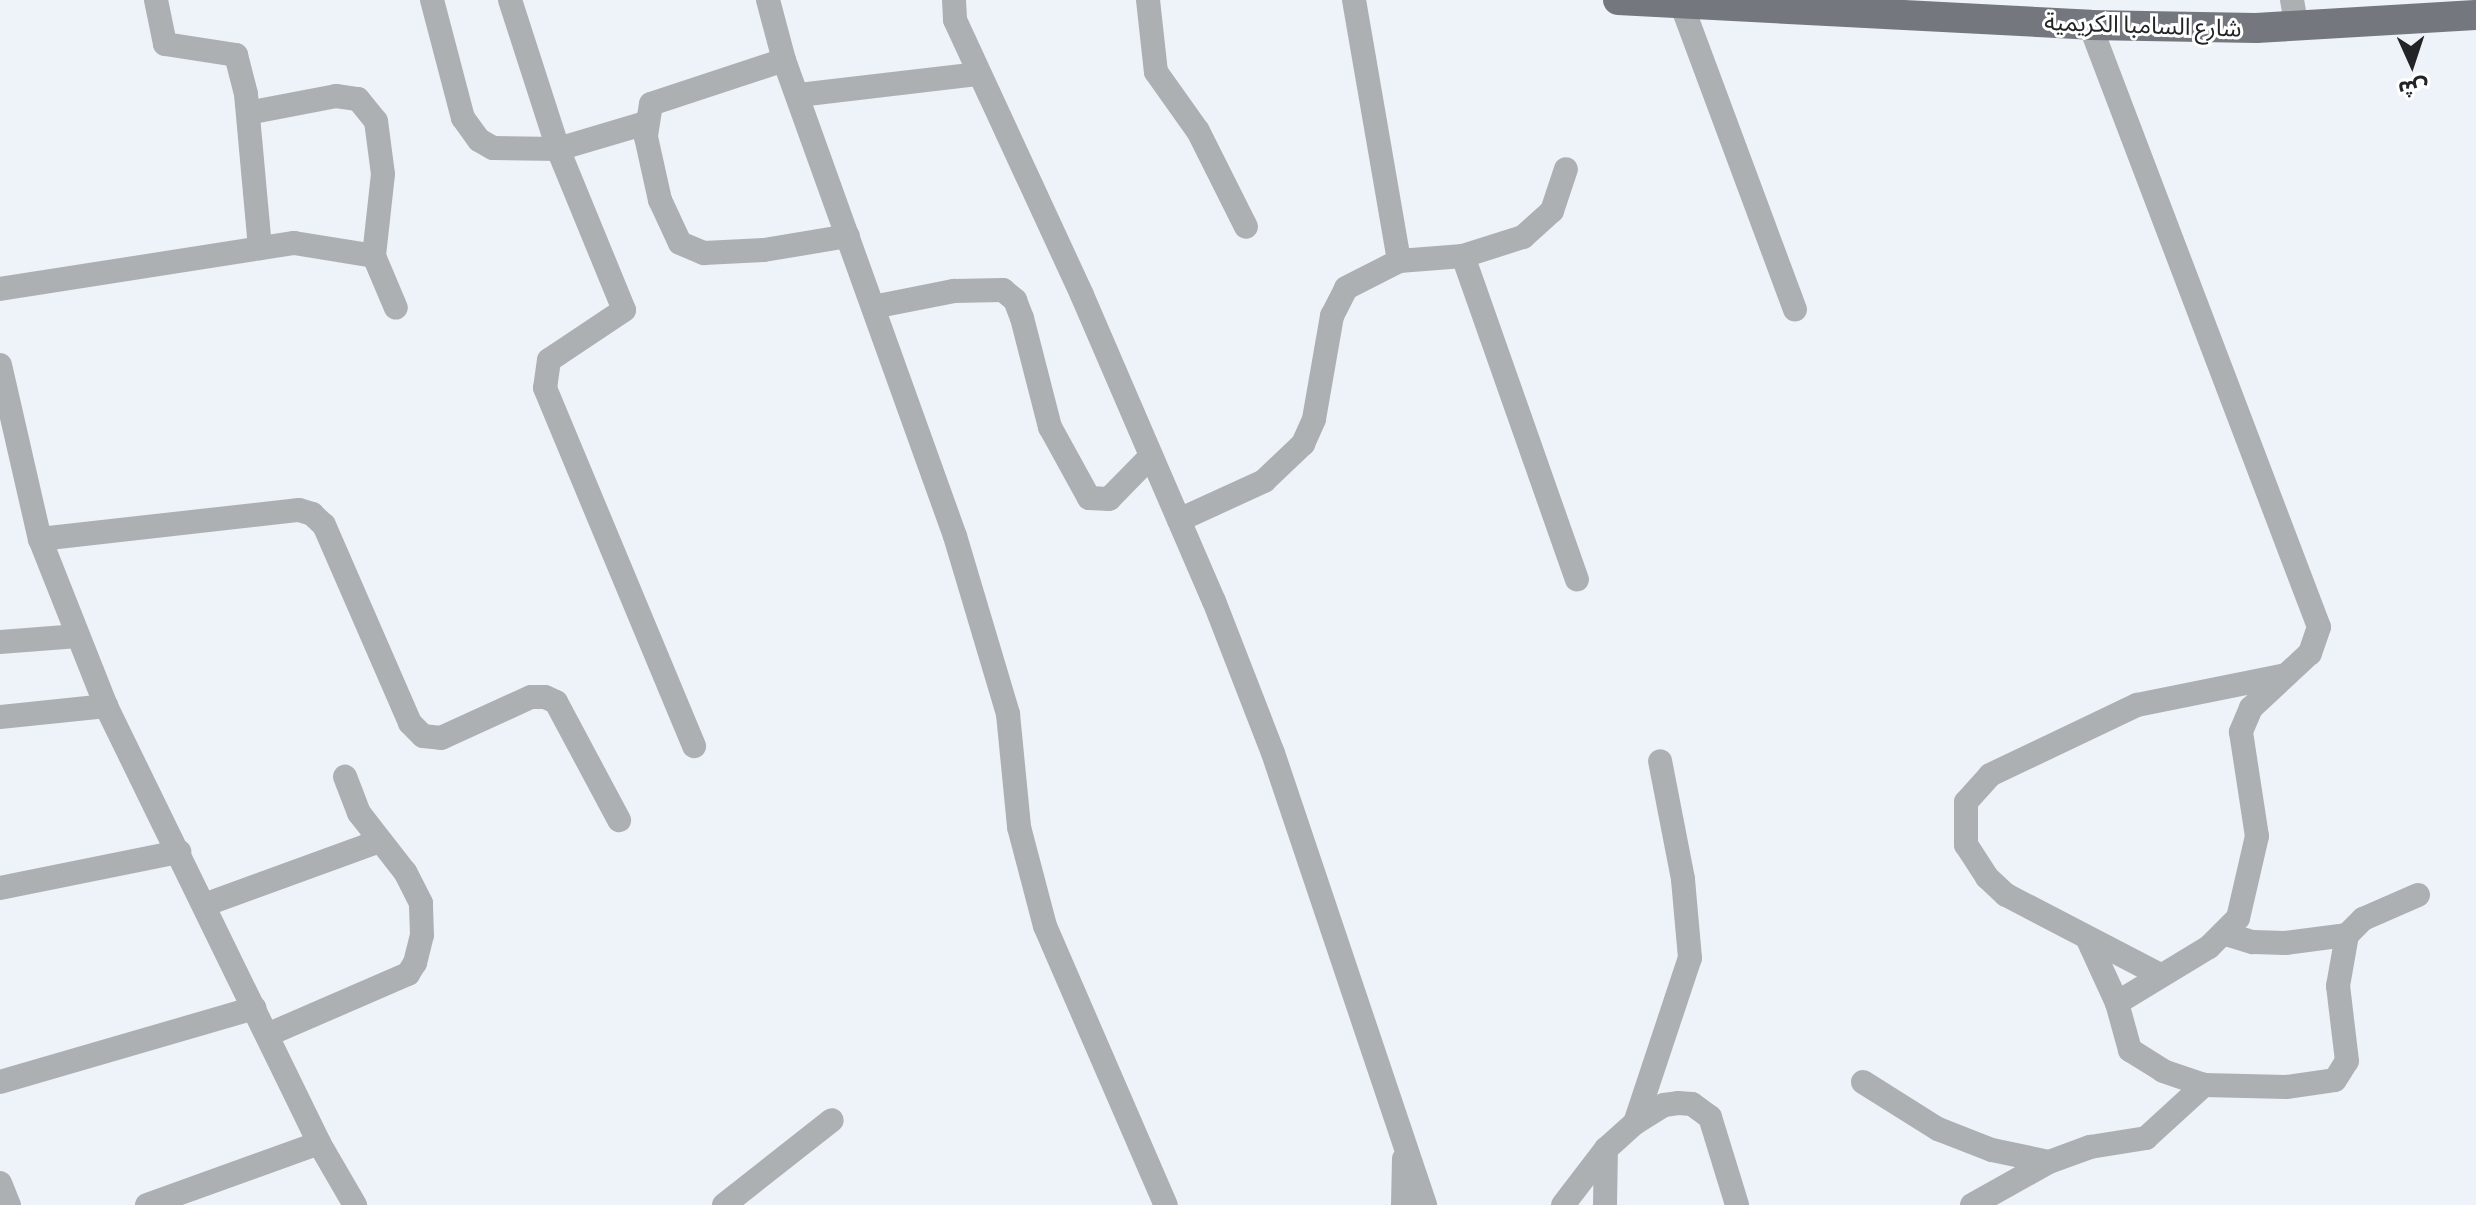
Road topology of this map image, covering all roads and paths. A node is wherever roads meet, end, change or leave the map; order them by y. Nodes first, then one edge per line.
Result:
1 (156, 0) edge
2 (432, 0) edge
3 (510, 0) edge
4 (768, 0) edge
5 (954, 0) edge
6 (1148, 0) edge
7 (1354, 0) edge
8 (1618, 0) edge
9 (1681, 3) junction
10 (2295, 13) edge
11 (2476, 15) edge
12 (2090, 25) junction
13 (784, 60) junction
14 (979, 74) junction
15 (799, 95) junction
16 (248, 113) junction
17 (646, 123) junction
18 (558, 149) junction
19 (1566, 169) dead end
20 (1246, 227) dead end
21 (848, 236) junction
22 (260, 248) junction
23 (374, 256) junction
24 (1463, 256) junction
25 (1399, 261) junction
26 (0, 289) edge
27 (873, 307) junction
28 (396, 308) dead end
29 (1795, 309) dead end
30 (0, 365) edge
31 (6, 424) edge
32 (1151, 456) junction
33 (1179, 520) junction
34 (40, 539) junction
35 (1577, 579) dead end
36 (78, 636) junction
37 (0, 642) edge
38 (2286, 675) junction
39 (106, 706) junction
40 (0, 717) edge
41 (694, 746) dead end
42 (1660, 761) dead end
43 (345, 777) dead end
44 (619, 820) dead end
45 (377, 842) junction
46 (179, 852) junction
47 (0, 888) edge
48 (2418, 895) dead end
49 (204, 905) junction
50 (2226, 934) junction
51 (2347, 935) junction
52 (2089, 942) junction
53 (2160, 975) junction
54 (2117, 1003) junction
55 (254, 1008) junction
56 (267, 1035) junction
57 (0, 1082) edge
58 (1863, 1082) dead end
59 (2204, 1085) junction
60 (832, 1120) dead end
61 (1635, 1123) junction
62 (1404, 1133) junction
63 (319, 1143) junction
64 (1606, 1149) junction
65 (2049, 1162) junction
66 (0, 1183) edge
67 (9, 1205) edge
68 (147, 1205) edge
69 (355, 1205) edge
70 (724, 1205) edge
71 (1166, 1205) edge
72 (1403, 1205) edge
73 (1425, 1205) edge
74 (1563, 1205) edge
75 (1605, 1205) edge
76 (1737, 1205) edge
77 (1972, 1205) edge

1 - 16 street
2 - 18 street
3 - 18 street
4 - 13 street
5 - 14 street
6 - 20 street
7 - 25 street
8 - 9 main road, شارع السامبا الكريمية
9 - 12 main road, شارع السامبا الكريمية
9 - 29 street
10 - 11 main road, شارع السامبا الكريمية
10 - 12 main road, شارع السامبا الكريمية
12 - 38 street
13 - 15 street
13 - 17 street
14 - 15 street
14 - 32 street
15 - 21 street
16 - 22 street
16 - 23 street
17 - 18 street
17 - 21 street
18 - 41 street
19 - 24 street
21 - 27 street
22 - 23 street
22 - 26 street
23 - 28 street
24 - 25 street
24 - 35 street
25 - 33 street
27 - 32 street
27 - 71 street
30 - 31 street
31 - 34 street
32 - 33 street
33 - 62 street
34 - 36 street
34 - 44 street
36 - 37 street
36 - 39 street
38 - 50 street
38 - 52 street
39 - 40 street
39 - 46 street
42 - 61 street
43 - 45 street
45 - 49 street
45 - 56 street
46 - 47 street
46 - 49 street
48 - 51 street
49 - 55 street
50 - 51 street
50 - 53 street
51 - 59 street
52 - 53 street
52 - 54 street
53 - 54 street
54 - 59 street
55 - 56 street
55 - 57 street
56 - 63 street
58 - 65 street
59 - 65 street
60 - 70 street
61 - 64 street
61 - 76 street
62 - 72 street
62 - 73 street
63 - 68 street
63 - 69 street
64 - 74 street
64 - 75 street
65 - 77 street
66 - 67 street

